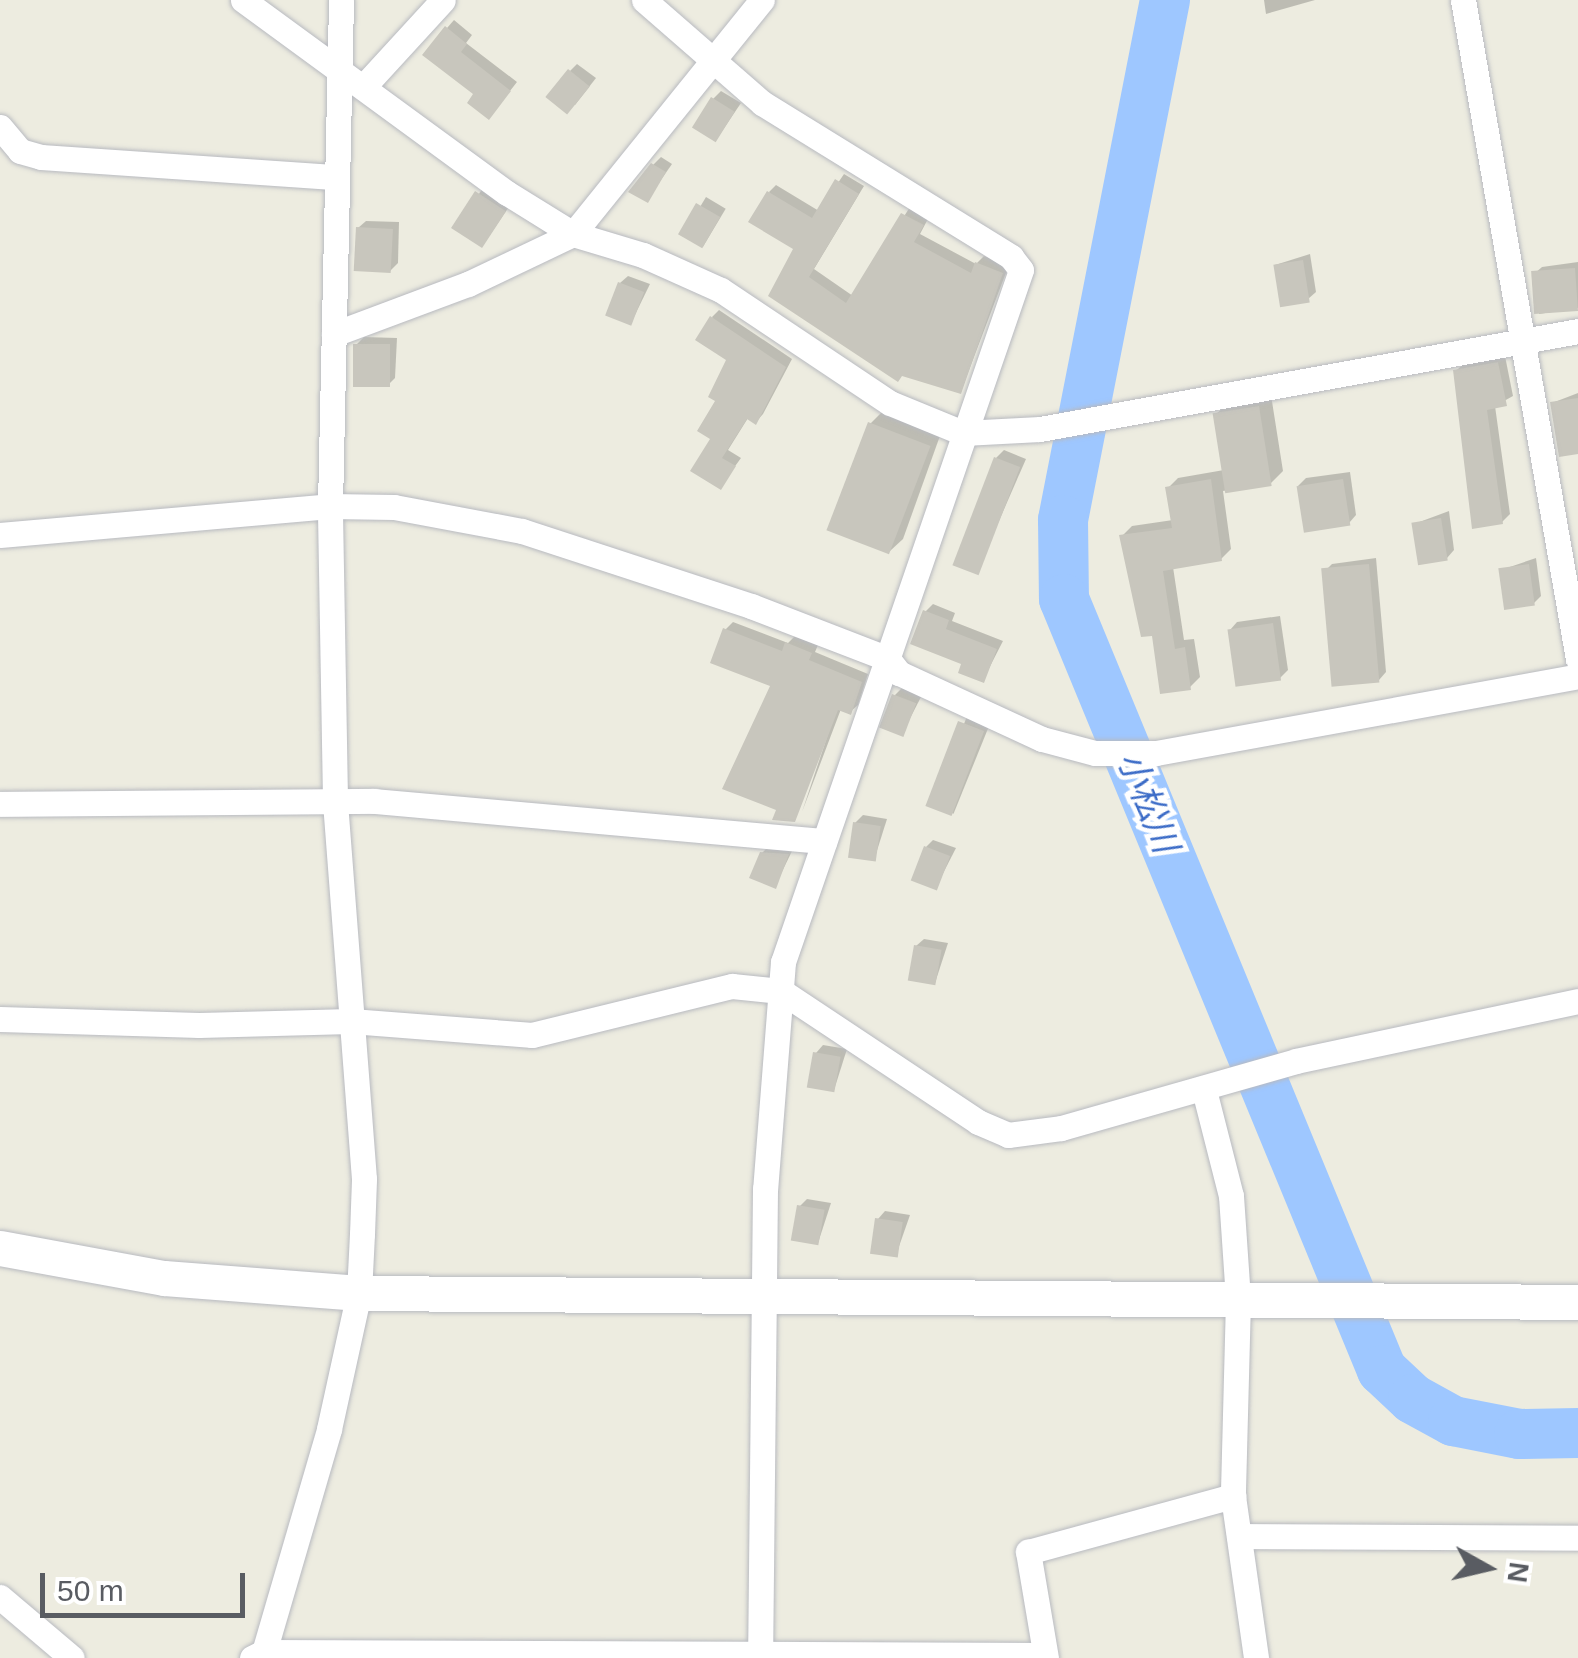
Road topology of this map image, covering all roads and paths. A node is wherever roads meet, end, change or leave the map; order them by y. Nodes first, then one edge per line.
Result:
1 (243, 0) edge
2 (341, 0) edge
3 (444, 0) edge
4 (644, 0) edge
5 (762, 0) edge
6 (1463, 0) edge
7 (710, 60) junction
8 (335, 62) junction
9 (365, 84) junction
10 (0, 127) edge
11 (333, 177) junction
12 (573, 234) junction
13 (1578, 331) edge
14 (334, 334) junction
15 (1520, 340) junction
16 (963, 433) junction
17 (330, 506) junction
18 (0, 535) edge
19 (888, 660) junction
20 (1578, 660) edge
21 (1578, 676) edge
22 (335, 799) junction
23 (0, 804) edge
24 (824, 841) junction
25 (781, 990) junction
26 (1578, 1001) edge
27 (0, 1019) edge
28 (351, 1022) junction
29 (1217, 1086) junction
30 (0, 1248) edge
31 (358, 1293) junction
32 (762, 1299) junction
33 (1238, 1300) junction
34 (1578, 1302) edge
35 (1233, 1496) junction
36 (1238, 1536) junction
37 (1578, 1538) edge
38 (0, 1597) edge
39 (258, 1655) edge
40 (760, 1656) edge
41 (1046, 1656) edge
42 (72, 1658) edge
43 (1256, 1658) edge

1 - 8 street
2 - 8 street
3 - 9 street
4 - 7 street
5 - 7 street
6 - 15 street
7 - 12 street
7 - 16 street
8 - 9 street
8 - 11 street
9 - 12 street
10 - 11 street
11 - 14 street
12 - 14 street
12 - 16 street
13 - 15 street
14 - 17 street
15 - 16 street
15 - 20 street
16 - 19 street
17 - 18 street
17 - 19 street
17 - 22 street
19 - 21 street
19 - 24 street
22 - 23 street
22 - 24 street
22 - 28 street
24 - 25 street
25 - 28 street
25 - 29 street
25 - 32 street
26 - 29 street
27 - 28 street
28 - 31 street
29 - 33 street
30 - 31 street
31 - 32 street
31 - 39 street
32 - 33 street
32 - 40 street
33 - 34 street
33 - 35 street
35 - 36 street
35 - 41 street
36 - 37 street
36 - 43 street
38 - 42 street
39 - 40 street
40 - 41 street

